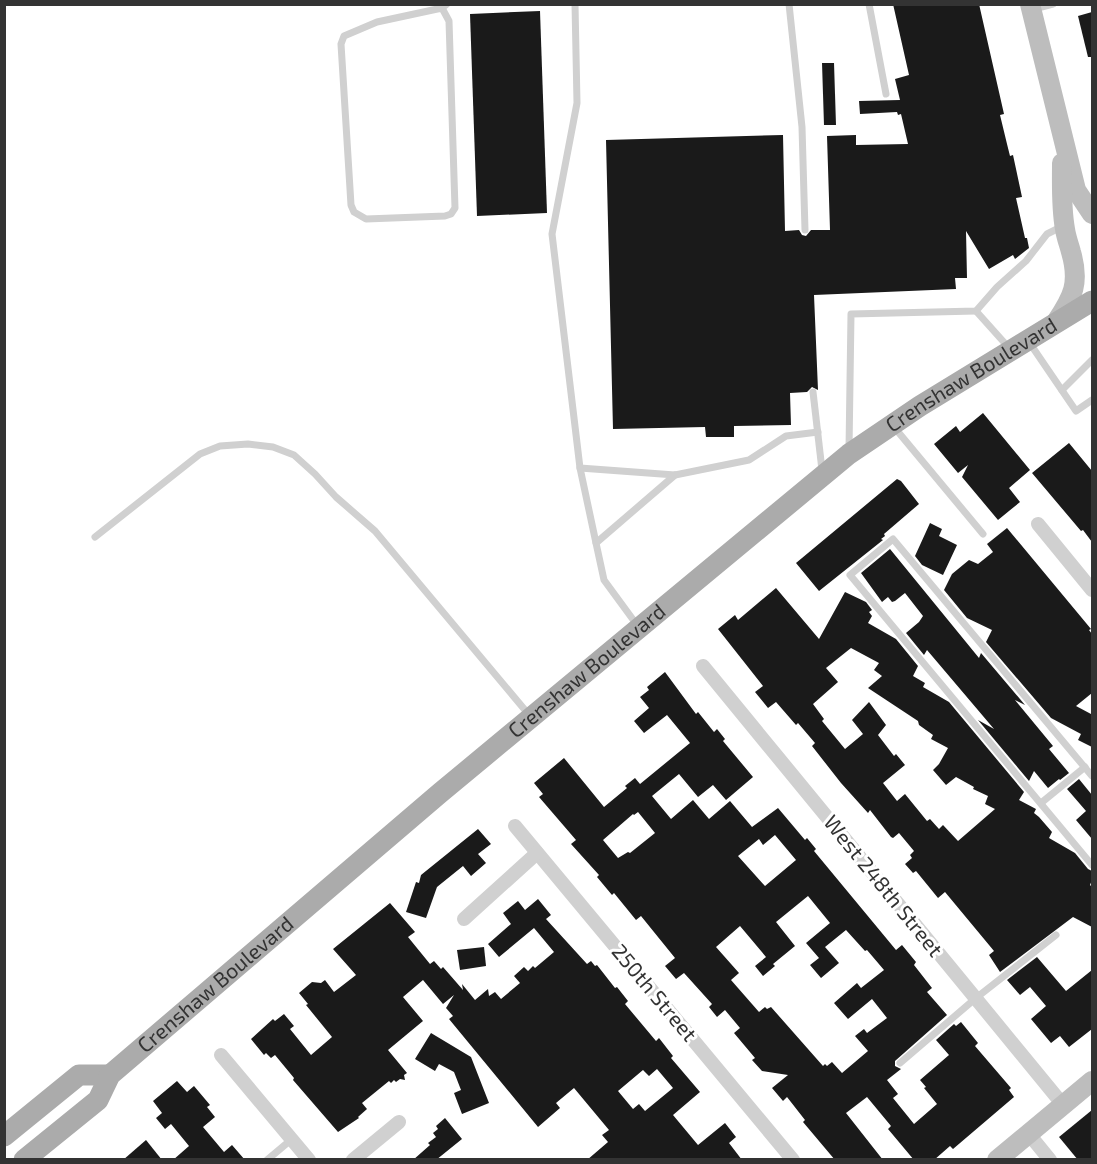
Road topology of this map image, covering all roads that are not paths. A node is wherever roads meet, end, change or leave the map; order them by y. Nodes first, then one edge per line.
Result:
1 (575, 4) edge
2 (789, 4) edge
3 (868, 4) edge
4 (1053, 4) edge
5 (444, 6) edge
6 (1031, 7) edge
7 (886, 94) dead end
8 (1062, 130) junction
9 (1092, 214) edge
10 (1064, 225) junction
11 (805, 230) dead end
12 (1092, 302) edge
13 (976, 310) junction
14 (1056, 322) junction
15 (1019, 345) junction
16 (1092, 360) edge
17 (1062, 390) junction
18 (813, 392) dead end
19 (1092, 400) edge
20 (892, 425) junction
21 (818, 432) junction
22 (849, 454) junction
23 (580, 468) junction
24 (675, 475) junction
25 (823, 475) junction
26 (1038, 524) dead end
27 (983, 534) dead end
28 (95, 537) dead end
29 (596, 543) junction
30 (1092, 590) edge
31 (640, 628) junction
32 (703, 666) dead end
33 (531, 718) junction
34 (1085, 767) junction
35 (1092, 776) edge
36 (1041, 803) junction
37 (515, 826) dead end
38 (537, 853) junction
39 (1092, 865) edge
40 (464, 919) dead end
41 (1056, 935) dead end
42 (976, 999) junction
43 (221, 1056) dead end
44 (900, 1063) dead end
45 (110, 1075) junction
46 (1092, 1081) edge
47 (1064, 1106) junction
48 (399, 1122) dead end
49 (1028, 1133) junction
50 (4, 1136) edge
51 (292, 1139) junction
52 (24, 1160) edge
53 (267, 1160) edge
54 (309, 1160) edge
55 (353, 1160) edge
56 (793, 1160) edge
57 (997, 1160) edge
58 (1050, 1160) edge

1 - 23 lane
2 - 11 lane
3 - 7 lane
4 - 6 lane
5 - 5 lane
6 - 8 main road
8 - 9 main road
8 - 10 main road
10 - 13 lane
10 - 14 main road
12 - 14 main road, Crenshaw Boulevard
13 - 15 lane
13 - 22 lane
14 - 15 main road, Crenshaw Boulevard
15 - 17 lane
15 - 20 main road, Crenshaw Boulevard
16 - 17 lane
17 - 19 lane
18 - 21 lane
20 - 22 main road, Crenshaw Boulevard
20 - 27 lane
21 - 24 lane
21 - 25 lane
22 - 25 main road, Crenshaw Boulevard
23 - 24 lane
23 - 29 lane
24 - 29 lane
25 - 31 main road, Crenshaw Boulevard
26 - 30 street
28 - 33 lane
29 - 31 lane
31 - 33 main road, Crenshaw Boulevard
32 - 42 street, West 248th Street
33 - 45 main road, Crenshaw Boulevard
34 - 35 lane
34 - 36 lane
34 - 36 lane
36 - 39 lane
37 - 38 street, 250th Street
38 - 40 street
38 - 56 street, 250th Street
41 - 42 lane
42 - 44 lane
42 - 47 street, West 248th Street
43 - 51 street
45 - 50 main road
45 - 52 main road, Crenshaw Boulevard
46 - 47 main road
47 - 49 main road
48 - 55 street
49 - 57 main road
49 - 58 street
51 - 53 lane
51 - 54 street

